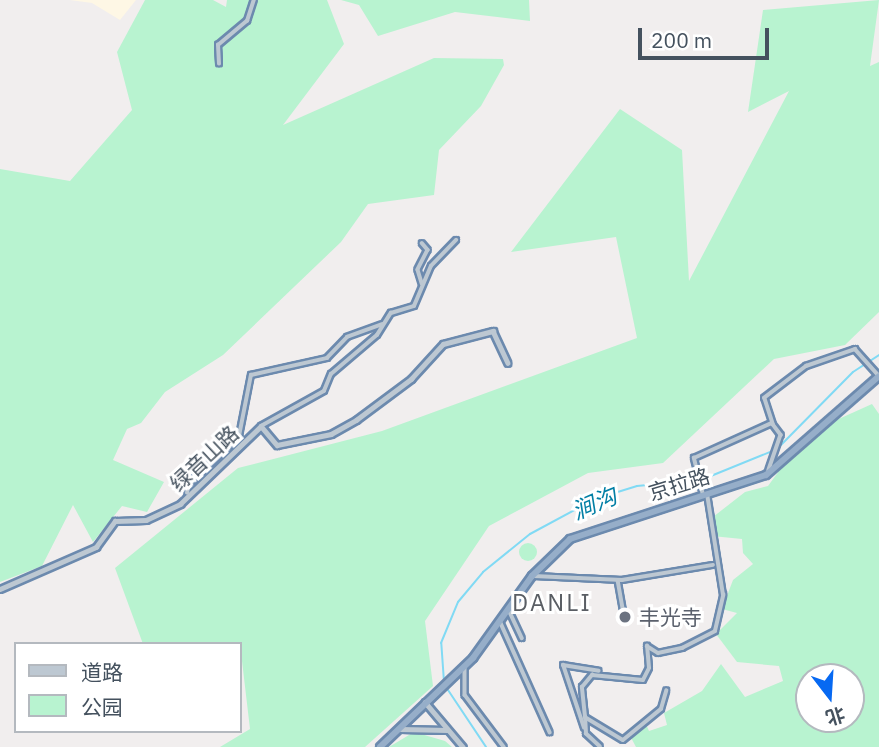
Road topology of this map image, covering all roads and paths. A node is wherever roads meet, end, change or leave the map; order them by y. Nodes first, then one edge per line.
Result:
1 (254, 0) edge
2 (219, 64) dead end
3 (456, 240) dead end
4 (422, 243) dead end
5 (423, 285) junction
6 (382, 324) junction
7 (509, 363) dead end
8 (879, 376) edge
9 (773, 425) junction
10 (261, 426) junction
11 (766, 475) junction
12 (187, 493) junction
13 (705, 495) junction
14 (714, 564) junction
15 (531, 576) junction
16 (618, 580) junction
17 (0, 589) edge
18 (509, 608) junction
19 (624, 613) dead end
20 (500, 621) junction
21 (522, 638) dead end
22 (465, 666) junction
23 (601, 671) junction
24 (666, 691) dead end
25 (426, 699) junction
26 (585, 717) junction
27 (449, 731) junction
28 (394, 732) junction
29 (550, 732) dead end
30 (586, 734) junction
31 (380, 747) edge
32 (463, 747) edge
33 (504, 747) edge
34 (600, 747) edge

1 - 2 street
3 - 5 street
4 - 5 street
5 - 6 street
6 - 10 street
6 - 12 street
7 - 10 street, 绿音山路
8 - 9 street
8 - 11 highway, 京拉路
9 - 11 street
9 - 13 street
10 - 12 street, 绿音山路
11 - 13 highway, 京拉路
12 - 17 street, 绿音山路
13 - 14 street
13 - 15 highway, 京拉路
14 - 16 street
14 - 23 street
15 - 16 street
15 - 18 highway, 京拉路
16 - 19 street
18 - 20 highway, 京拉路
18 - 21 street
20 - 22 highway, 京拉路
20 - 29 street
22 - 25 highway, 京拉路
22 - 33 street
23 - 26 street
23 - 30 street
24 - 26 street
25 - 27 street
25 - 28 highway, 京拉路
26 - 30 street
27 - 28 street
27 - 32 street
28 - 31 highway, 京拉路
30 - 34 street

